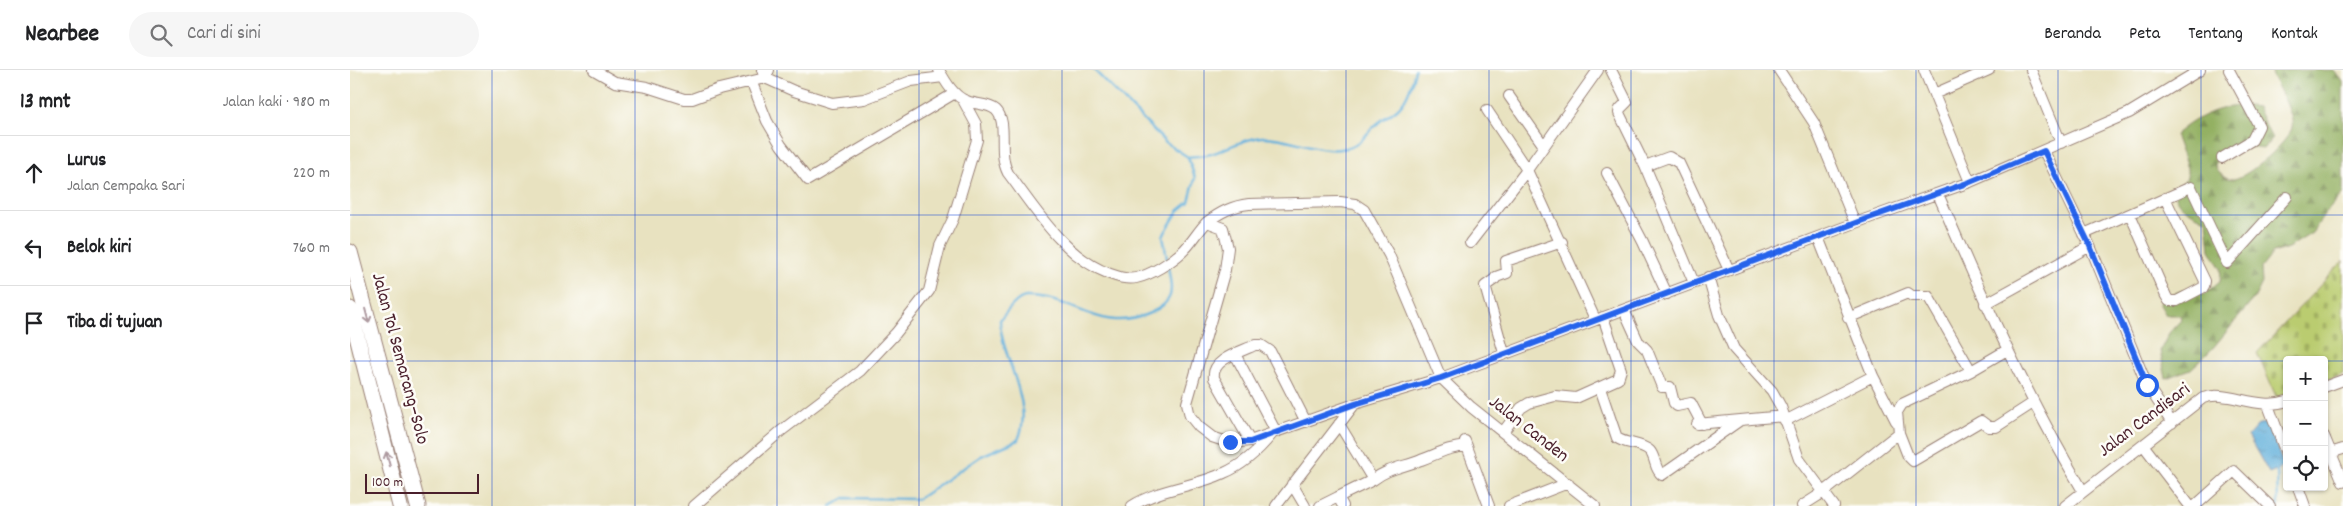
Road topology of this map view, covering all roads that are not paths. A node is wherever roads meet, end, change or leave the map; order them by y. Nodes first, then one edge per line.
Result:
1 (594, 70) edge
2 (1598, 70) edge
3 (1779, 70) edge
4 (1924, 70) edge
5 (1989, 70) edge
6 (2031, 70) edge
7 (2200, 70) edge
8 (2229, 70) edge
9 (1614, 71) edge
10 (765, 73) edge
11 (941, 73) edge
12 (752, 83) junction
13 (955, 93) junction
14 (1934, 94) junction
15 (1509, 96) dead end
16 (963, 100) junction
17 (1487, 110) dead end
18 (2061, 143) junction
19 (1544, 146) junction
20 (2044, 151) junction
21 (2222, 158) dead end
22 (1645, 166) junction
23 (1527, 170) junction
24 (1607, 173) dead end
25 (1970, 182) junction
26 (1938, 194) junction
27 (2287, 197) dead end
28 (2165, 198) junction
29 (2130, 214) junction
30 (1207, 222) junction
31 (1855, 223) junction
32 (2084, 234) junction
33 (1818, 237) junction
34 (1562, 242) junction
35 (1470, 243) dead end
36 (2090, 246) junction
37 (350, 252) edge
38 (1729, 270) junction
39 (1708, 278) junction
40 (1694, 283) junction
41 (1667, 294) junction
42 (1985, 304) junction
43 (350, 309) edge
44 (1624, 310) junction
45 (1599, 318) junction
46 (1848, 318) junction
47 (2007, 350) junction
48 (1504, 353) junction
49 (1235, 354) junction
50 (1971, 371) junction
51 (1873, 376) junction
52 (1441, 378) junction
53 (2343, 380) edge
54 (2328, 386) edge
55 (1600, 388) junction
56 (2283, 402) edge
57 (2033, 403) junction
58 (1355, 404) junction
59 (2268, 405) junction
60 (1784, 418) junction
61 (1740, 421) junction
62 (1306, 422) junction
63 (1897, 422) junction
64 (2172, 423) junction
65 (1339, 424) junction
66 (1503, 432) junction
67 (1274, 433) junction
68 (1899, 433) junction
69 (1250, 442) junction
70 (2144, 446) junction
71 (2283, 446) edge
72 (2328, 446) edge
73 (2343, 449) edge
74 (2330, 453) junction
75 (1373, 480) junction
76 (2343, 482) edge
77 (1292, 484) junction
78 (1568, 484) junction
79 (2083, 491) junction
80 (2299, 491) edge
81 (1824, 492) junction
82 (1341, 501) edge
83 (2072, 504) edge
84 (400, 506) edge
85 (418, 506) edge
86 (694, 506) edge
87 (1132, 506) edge
88 (1276, 506) edge
89 (1305, 506) edge
90 (1320, 506) edge
91 (1489, 506) edge
92 (1508, 506) edge
93 (1596, 506) edge
94 (1802, 506) edge
95 (1834, 506) edge
96 (2190, 506) edge
97 (2195, 506) edge
98 (2270, 506) edge
99 (2305, 506) edge

1 - 12 street
2 - 19 street
3 - 31 street
4 - 14 street
5 - 14 street
6 - 18 street
7 - 18 street
8 - 21 street
9 - 22 street
10 - 11 street
10 - 12 street
11 - 13 street
12 - 13 street
13 - 16 street
14 - 25 street
15 - 19 street
16 - 30 street
16 - 86 street
17 - 23 street
18 - 20 street
19 - 23 street
20 - 25 street
20 - 32 street
22 - 38 street
22 - 40 street
23 - 34 street
23 - 35 street
24 - 41 street
25 - 26 street
26 - 31 street
26 - 42 street
27 - 28 street
28 - 29 street
28 - 29 street
29 - 32 street
30 - 52 street
30 - 69 street
31 - 33 street
32 - 36 street
33 - 38 street
33 - 46 street
34 - 45 street
34 - 48 street
36 - 42 street
36 - 64 street
37 -> 85 highway, Jalan Tol Semarang–Solo
38 - 39 street
39 - 40 street
39 - 60 street
40 - 41 street
41 - 44 street
42 - 47 street
84 -> 43 highway, Jalan Tol Semarang–Solo
44 - 45 street
44 - 61 street
45 - 48 street
45 - 55 street
46 - 50 street
46 - 51 street
47 - 50 street
47 - 57 street
48 - 52 street
49 - 62 street
49 - 67 street
49 - 69 street
50 - 63 street
51 - 60 street
51 - 63 street
52 - 58 street
52 - 66 street, Jalan Canden
53 - 54 street
55 - 61 street
55 - 66 street
56 - 59 street, Jalan Candisari
57 - 68 street
57 - 79 street
58 - 62 street
58 - 65 street
59 - 64 street, Jalan Candisari
59 - 71 street
60 - 61 street
60 - 81 street
62 - 67 street
63 - 68 street
64 - 70 street, Jalan Candisari
65 - 75 street
65 - 77 street
66 - 78 street, Jalan Canden
67 - 69 street
67 - 87 street
68 - 81 street
70 - 79 street, Jalan Candisari
70 - 96 street
72 - 74 street
73 - 74 street
74 - 76 street
75 - 82 street
75 - 91 street
77 - 88 street
77 - 89 street
78 - 92 street
78 - 93 street, Jalan Canden
79 - 83 street, Jalan Candisari
80 - 99 street
81 - 94 street
81 - 95 street
82 - 90 street
97 - 98 street

